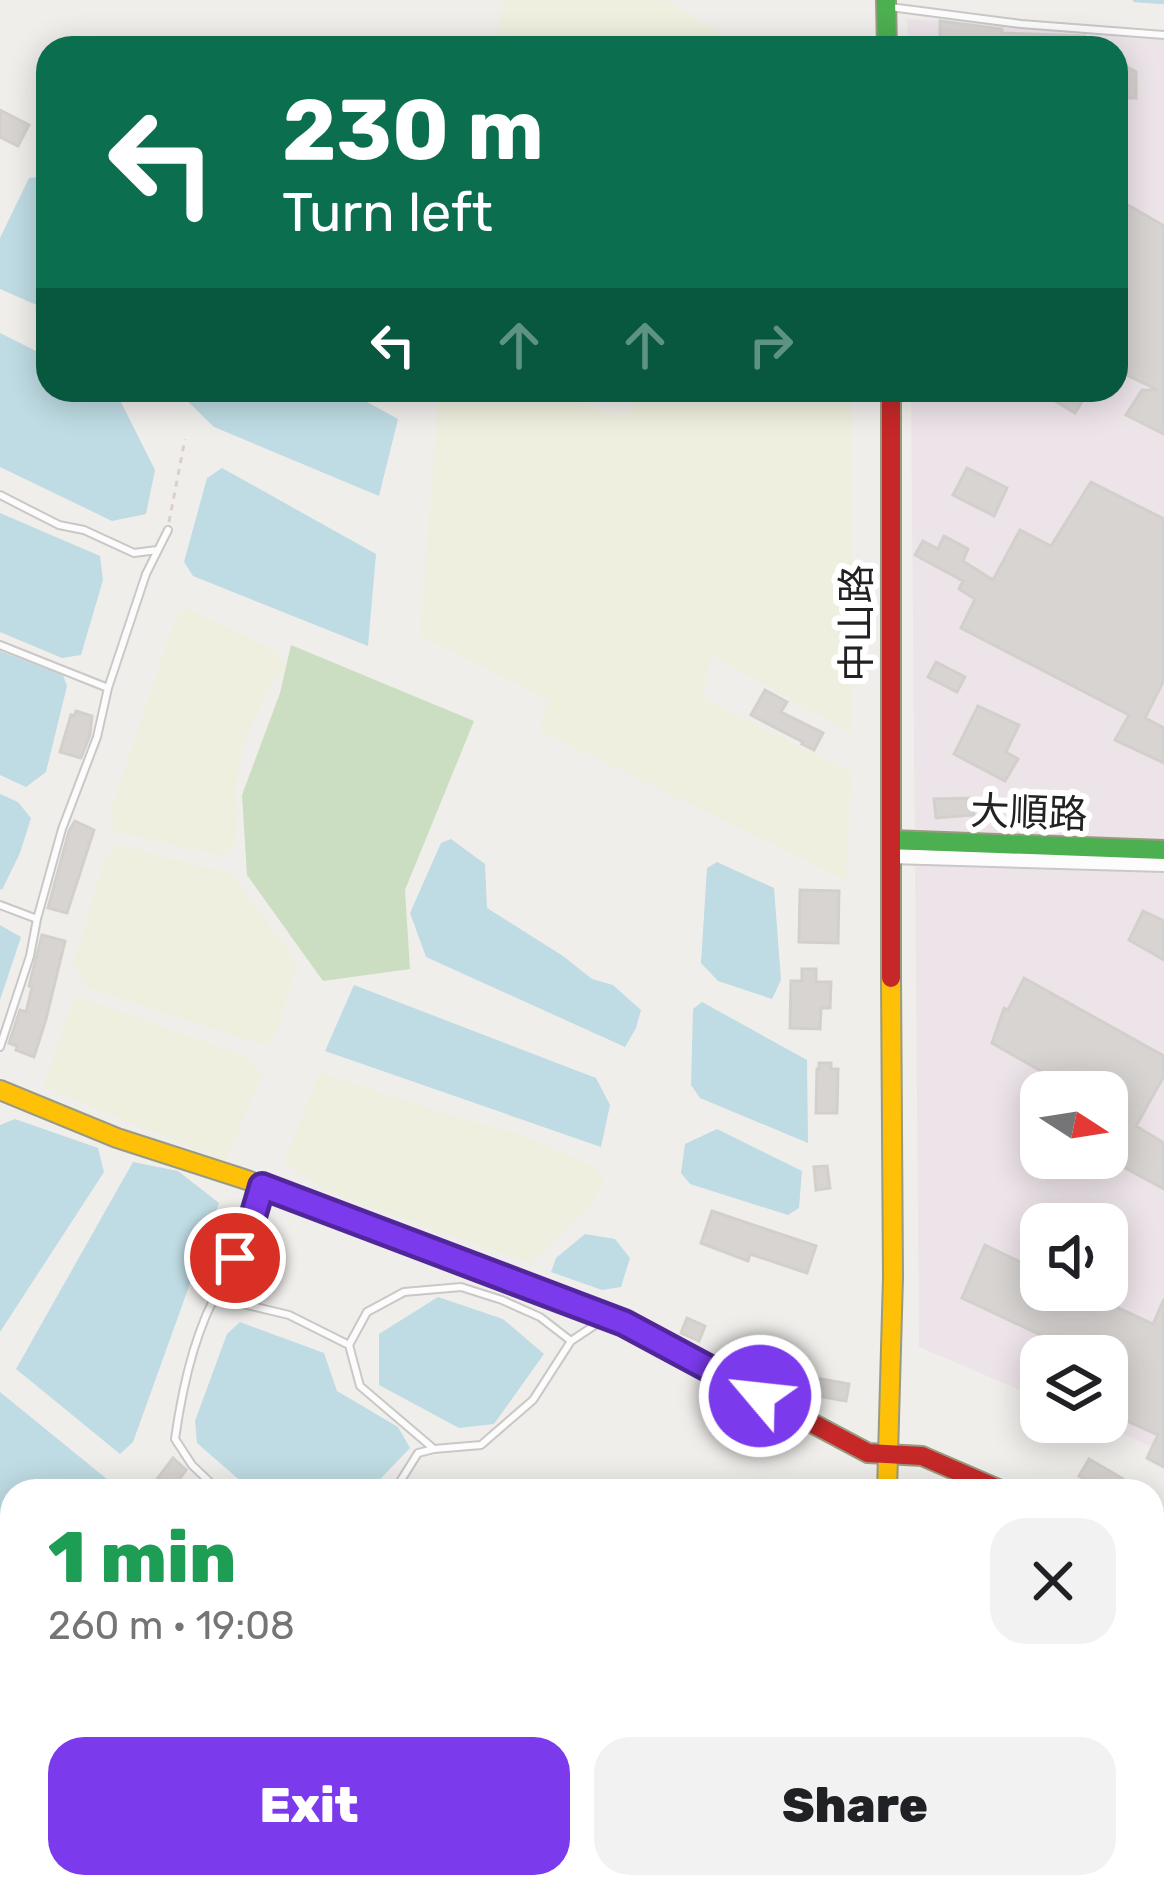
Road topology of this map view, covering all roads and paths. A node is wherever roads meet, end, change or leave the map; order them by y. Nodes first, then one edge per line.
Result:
1 (886, 3) edge
2 (1164, 35) edge
3 (887, 36) edge
4 (891, 402) edge
5 (185, 439) dead end
6 (0, 495) edge
7 (168, 530) joint
8 (157, 550) junction
9 (0, 645) edge
10 (108, 688) junction
11 (891, 848) junction
12 (1164, 850) edge
13 (1164, 864) edge
14 (0, 905) edge
15 (37, 919) junction
16 (0, 1047) edge
17 (0, 1090) edge
18 (262, 1186) junction
19 (221, 1286) junction
20 (607, 1317) junction
21 (571, 1342) junction
22 (350, 1345) junction
23 (434, 1449) junction
24 (887, 1456) junction
25 (207, 1479) edge
26 (402, 1479) edge
27 (887, 1479) edge
28 (975, 1479) edge

1 - 2 lane
1 - 3 street
4 - 11 street, 中山路
5 - 7 path
6 - 8 lane
7 - 8 lane
8 - 10 lane
9 - 10 lane
10 - 15 lane
11 - 12 street, 大順路
11 - 13 street, 大順路
11 - 24 street, 中山路
14 - 15 lane
15 - 16 lane
17 - 18 street
18 - 19 lane
18 - 20 street
19 - 22 lane
19 - 25 lane
20 - 21 lane
20 - 24 street
21 - 22 lane
21 - 23 lane
22 - 23 lane
23 - 26 lane
24 - 27 street, 中山路
24 - 28 street

